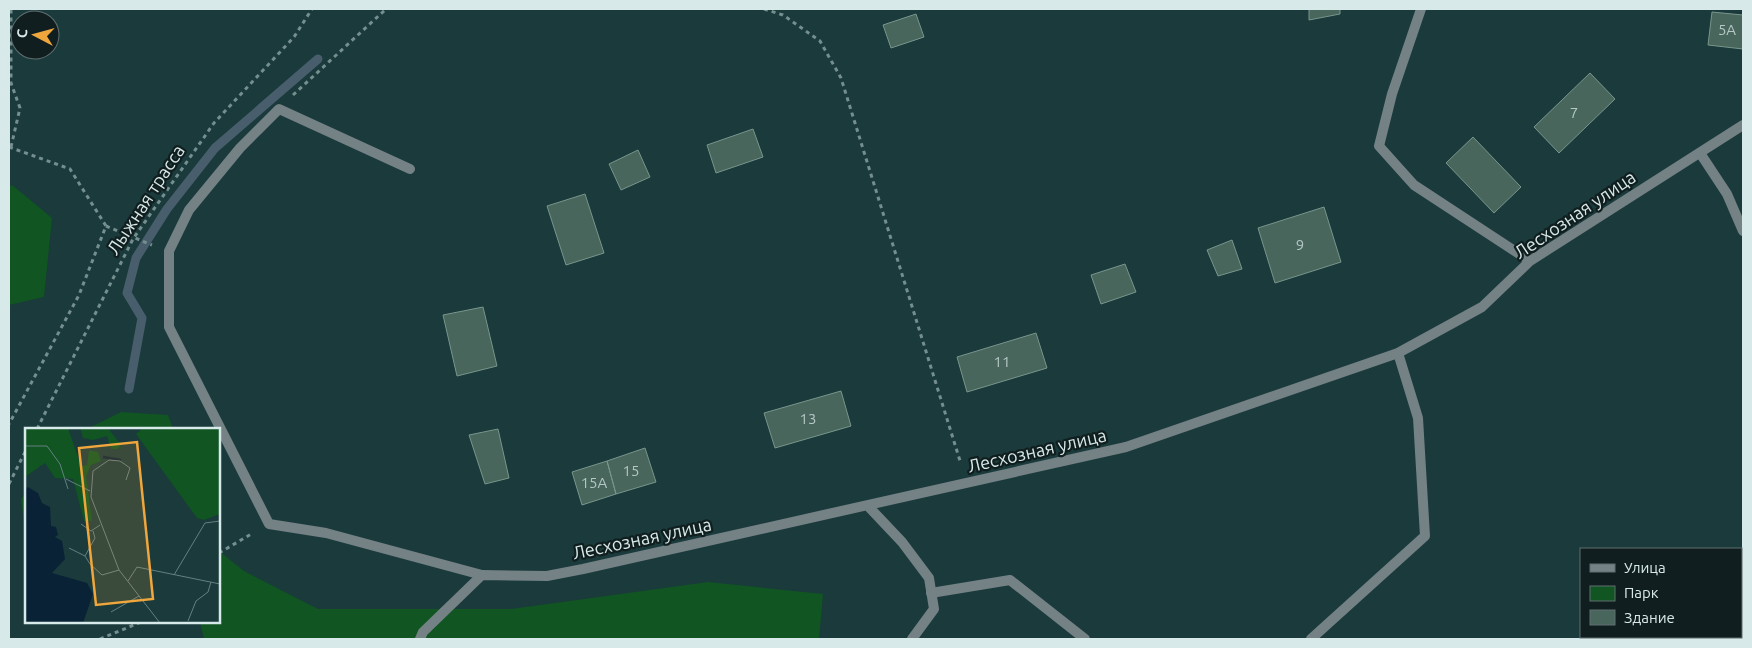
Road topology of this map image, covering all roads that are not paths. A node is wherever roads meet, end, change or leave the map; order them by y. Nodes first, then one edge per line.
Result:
1 (1421, 9) edge
2 (1743, 125) edge
3 (1700, 153) junction
4 (410, 168) dead end
5 (1743, 231) edge
6 (1530, 261) junction
7 (1398, 352) junction
8 (868, 506) junction
9 (482, 575) junction
10 (931, 593) junction
11 (420, 639) edge
12 (912, 639) edge
13 (1085, 639) edge
14 (1311, 639) edge

1 - 6 street
2 - 3 street, Лесхозная улица
3 - 5 street
3 - 6 street, Лесхозная улица
4 - 9 street, Лесхозная улица
6 - 7 street, Лесхозная улица
7 - 8 street, Лесхозная улица
7 - 14 street
8 - 9 street, Лесхозная улица
8 - 10 street
9 - 11 street
10 - 12 street
10 - 13 street

